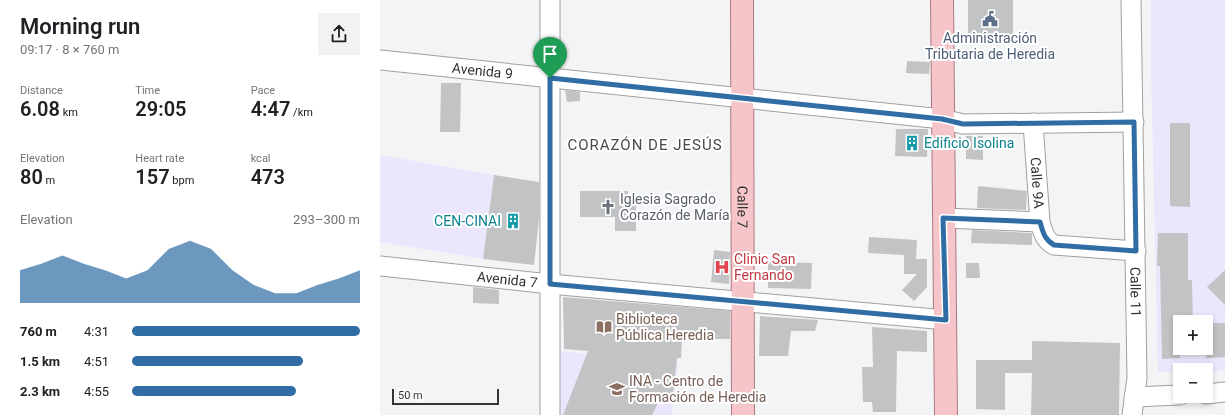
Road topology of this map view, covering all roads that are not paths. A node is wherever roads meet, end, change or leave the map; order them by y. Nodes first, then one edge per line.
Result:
1 (550, 0) edge
2 (742, 0) edge
3 (942, 0) edge
4 (1131, 0) edge
5 (380, 60) edge
6 (550, 78) junction
7 (742, 99) junction
8 (942, 119) junction
9 (1134, 122) junction
10 (1033, 123) junction
11 (943, 218) junction
12 (1040, 222) junction
13 (1136, 251) junction
14 (380, 266) edge
15 (550, 284) junction
16 (743, 302) junction
17 (946, 320) junction
18 (1225, 392) edge
19 (1213, 393) edge
20 (1173, 397) edge
21 (1133, 406) edge
22 (550, 415) edge
23 (743, 415) edge
24 (946, 415) edge

1 - 6 street
2 - 7 main road, Calle 7
3 - 8 main road
4 - 9 street, Calle 11
5 - 6 street, Avenida 9
6 - 7 street, Avenida 9
6 - 15 street
7 - 8 street, Avenida 9
7 - 16 main road, Calle 7
8 - 10 street, Avenida 9
8 - 11 main road
9 - 10 street, Avenida 9
9 - 13 street, Calle 11
10 - 12 street, Calle 9A
11 - 12 street
11 - 17 main road
12 - 13 street, Calle 9A
13 - 21 street, Calle 11
14 - 15 street, Avenida 7
15 - 16 street, Avenida 7
15 - 22 street
16 - 17 street, Avenida 7
16 - 23 main road, Calle 7
17 - 24 main road
18 - 19 street
20 - 21 street

